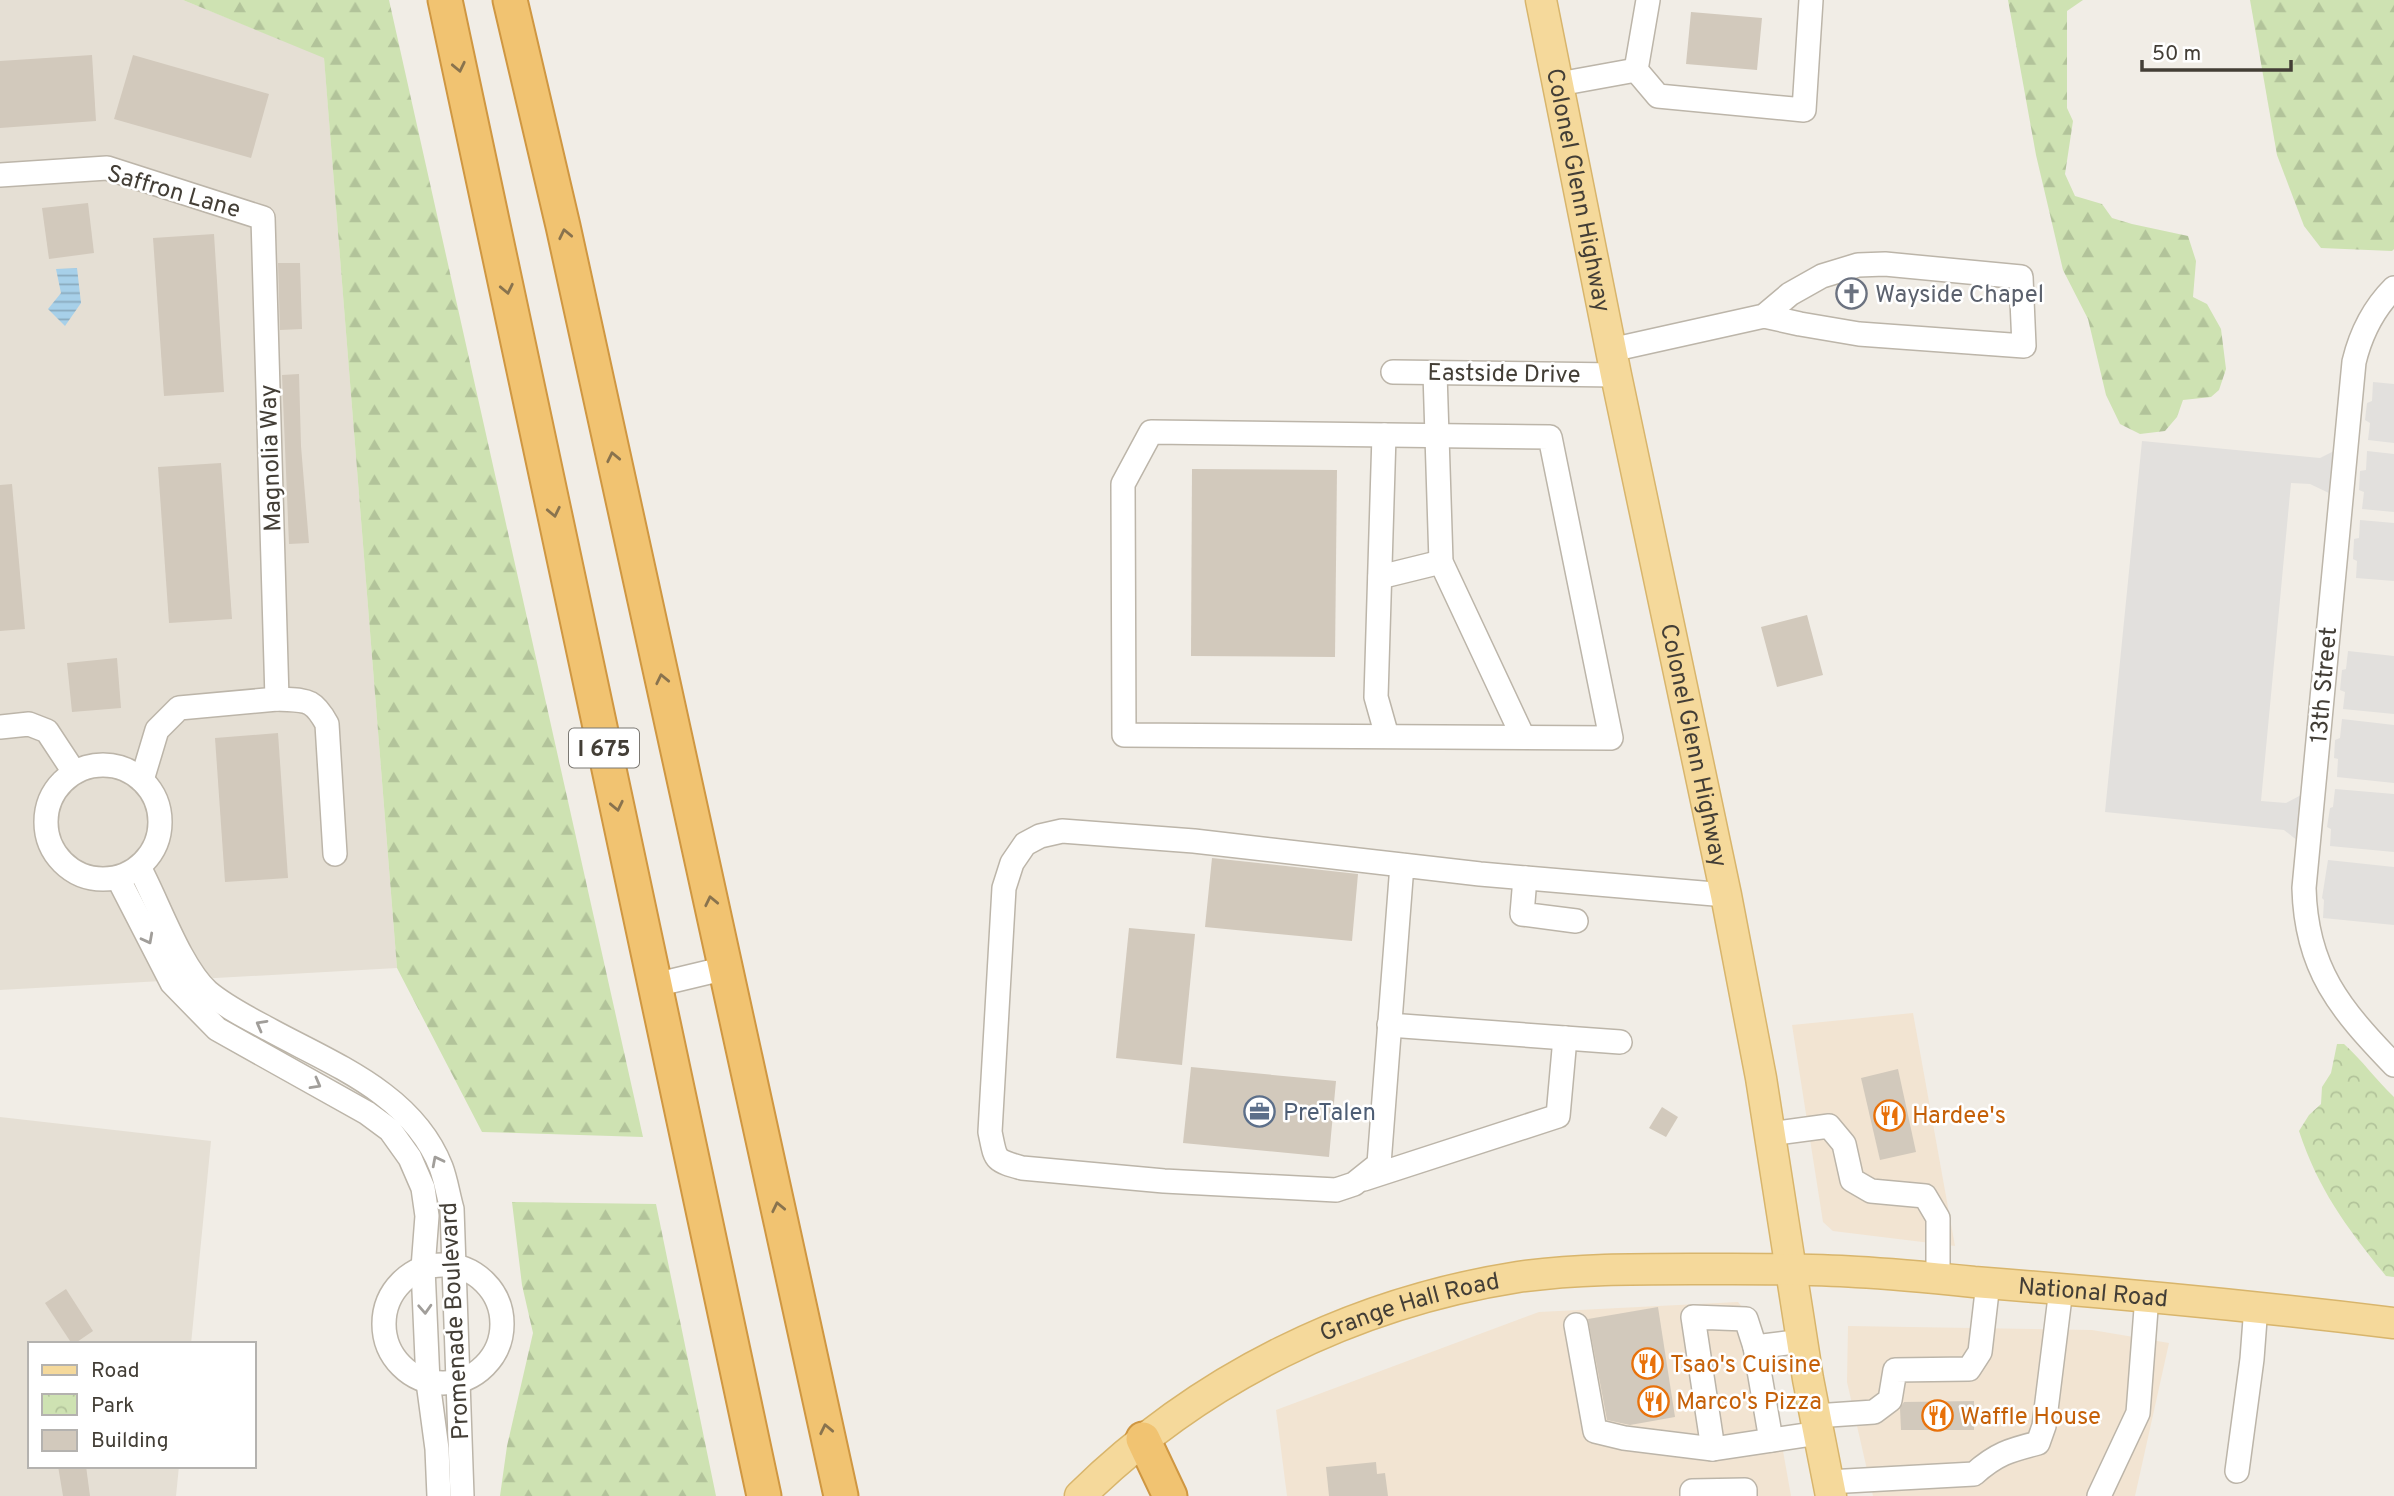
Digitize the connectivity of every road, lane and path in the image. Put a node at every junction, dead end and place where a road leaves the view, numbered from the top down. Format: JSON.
{"nodes":[{"id":1,"x":445,"y":0,"type":"edge"},
{"id":2,"x":510,"y":0,"type":"edge"},
{"id":3,"x":1541,"y":0,"type":"edge"},
{"id":4,"x":1648,"y":0,"type":"edge"},
{"id":5,"x":1811,"y":0,"type":"edge"},
{"id":6,"x":1636,"y":69,"type":"junction"},
{"id":7,"x":1559,"y":84,"type":"junction"},
{"id":8,"x":0,"y":175,"type":"edge"},
{"id":9,"x":263,"y":218,"type":"joint"},
{"id":10,"x":2394,"y":288,"type":"edge"},
{"id":11,"x":1764,"y":316,"type":"junction"},
{"id":12,"x":1613,"y":363,"type":"junction"},
{"id":13,"x":1393,"y":372,"type":"dead end"},
{"id":14,"x":1435,"y":373,"type":"junction"},
{"id":15,"x":1384,"y":435,"type":"junction"},
{"id":16,"x":1436,"y":436,"type":"junction"},
{"id":17,"x":1441,"y":562,"type":"junction"},
{"id":18,"x":1380,"y":577,"type":"junction"},
{"id":19,"x":278,"y":699,"type":"junction"},
{"id":20,"x":0,"y":727,"type":"edge"},
{"id":21,"x":1387,"y":737,"type":"junction"},
{"id":22,"x":1523,"y":737,"type":"junction"},
{"id":23,"x":74,"y":772,"type":"junction"},
{"id":24,"x":142,"y":780,"type":"junction"},
{"id":25,"x":335,"y":854,"type":"dead end"},
{"id":26,"x":1402,"y":865,"type":"junction"},
{"id":27,"x":139,"y":867,"type":"junction"},
{"id":28,"x":118,"y":878,"type":"junction"},
{"id":29,"x":1525,"y":878,"type":"junction"},
{"id":30,"x":1726,"y":895,"type":"junction"},
{"id":31,"x":1576,"y":920,"type":"dead end"},
{"id":32,"x":726,"y":968,"type":"junction"},
{"id":33,"x":655,"y":985,"type":"junction"},
{"id":34,"x":1389,"y":1025,"type":"junction"},
{"id":35,"x":1565,"y":1038,"type":"junction"},
{"id":36,"x":1620,"y":1042,"type":"dead end"},
{"id":37,"x":2394,"y":1065,"type":"edge"},
{"id":38,"x":1770,"y":1134,"type":"junction"},
{"id":39,"x":1358,"y":1181,"type":"junction"},
{"id":40,"x":455,"y":1265,"type":"junction"},
{"id":41,"x":423,"y":1268,"type":"junction"},
{"id":42,"x":1791,"y":1269,"type":"junction"},
{"id":43,"x":1938,"y":1279,"type":"junction"},
{"id":44,"x":1988,"y":1283,"type":"junction"},
{"id":45,"x":2061,"y":1289,"type":"junction"},
{"id":46,"x":2147,"y":1296,"type":"junction"},
{"id":47,"x":2256,"y":1306,"type":"junction"},
{"id":48,"x":2394,"y":1323,"type":"edge"},
{"id":49,"x":1576,"y":1325,"type":"dead end"},
{"id":50,"x":1802,"y":1340,"type":"junction"},
{"id":51,"x":1755,"y":1347,"type":"junction"},
{"id":52,"x":428,"y":1382,"type":"junction"},
{"id":53,"x":458,"y":1383,"type":"junction"},
{"id":54,"x":1817,"y":1424,"type":"junction"},
{"id":55,"x":1143,"y":1439,"type":"junction"},
{"id":56,"x":1771,"y":1440,"type":"junction"},
{"id":57,"x":1713,"y":1449,"type":"junction"},
{"id":58,"x":2236,"y":1471,"type":"dead end"},
{"id":59,"x":1830,"y":1489,"type":"edge"},
{"id":60,"x":439,"y":1496,"type":"edge"},
{"id":61,"x":463,"y":1496,"type":"edge"},
{"id":62,"x":764,"y":1496,"type":"edge"},
{"id":63,"x":841,"y":1496,"type":"edge"},
{"id":64,"x":1080,"y":1496,"type":"edge"},
{"id":65,"x":1170,"y":1496,"type":"edge"},
{"id":66,"x":1692,"y":1496,"type":"edge"},
{"id":67,"x":1745,"y":1496,"type":"edge"},
{"id":68,"x":2099,"y":1496,"type":"edge"}],
"edges":[{"from":1,"to":33,"type":"highway","number":"I 675","one_way":true},
{"from":32,"to":2,"type":"highway","number":"I 675","one_way":true},
{"from":3,"to":7,"type":"main road","name":"Colonel Glenn Highway"},
{"from":4,"to":6,"type":"street"},
{"from":5,"to":6,"type":"street"},
{"from":6,"to":7,"type":"street"},
{"from":7,"to":12,"type":"main road","name":"Colonel Glenn Highway"},
{"from":8,"to":9,"type":"street","name":"Saffron Lane"},
{"from":9,"to":19,"type":"street","name":"Magnolia Way"},
{"from":10,"to":37,"type":"street","name":"13th Street"},
{"from":11,"to":11,"type":"street"},
{"from":11,"to":12,"type":"street","name":"Eastside Drive"},
{"from":12,"to":14,"type":"street","name":"Eastside Drive"},
{"from":12,"to":30,"type":"main road","name":"Colonel Glenn Highway"},
{"from":13,"to":14,"type":"street","name":"Eastside Drive"},
{"from":14,"to":16,"type":"street"},
{"from":15,"to":16,"type":"street"},
{"from":15,"to":18,"type":"street"},
{"from":15,"to":21,"type":"street"},
{"from":16,"to":17,"type":"street"},
{"from":16,"to":22,"type":"street"},
{"from":17,"to":18,"type":"street"},
{"from":17,"to":22,"type":"street"},
{"from":18,"to":21,"type":"street"},
{"from":19,"to":24,"type":"street"},
{"from":19,"to":25,"type":"street"},
{"from":20,"to":23,"type":"street"},
{"from":21,"to":22,"type":"street"},
{"from":23,"to":24,"type":"street"},
{"from":23,"to":28,"type":"street"},
{"from":24,"to":27,"type":"street"},
{"from":26,"to":29,"type":"street"},
{"from":26,"to":34,"type":"street"},
{"from":26,"to":39,"type":"street"},
{"from":27,"to":28,"type":"street"},
{"from":40,"to":27,"type":"street","name":"Promenade Boulevard","one_way":true},
{"from":28,"to":41,"type":"street","name":"Promenade Boulevard","one_way":true},
{"from":29,"to":30,"type":"street"},
{"from":29,"to":31,"type":"street"},
{"from":30,"to":38,"type":"main road","name":"Colonel Glenn Highway"},
{"from":32,"to":33,"type":"street"},
{"from":63,"to":32,"type":"highway","number":"I 675","one_way":true},
{"from":33,"to":62,"type":"highway","number":"I 675"},
{"from":34,"to":35,"type":"street"},
{"from":34,"to":39,"type":"street"},
{"from":35,"to":36,"type":"street"},
{"from":35,"to":39,"type":"street"},
{"from":38,"to":42,"type":"main road","name":"Colonel Glenn Highway"},
{"from":38,"to":43,"type":"street"},
{"from":40,"to":41,"type":"street"},
{"from":40,"to":53,"type":"street","name":"Promenade Boulevard"},
{"from":40,"to":53,"type":"street"},
{"from":41,"to":52,"type":"street","name":"Promenade Boulevard","one_way":true},
{"from":41,"to":52,"type":"street"},
{"from":42,"to":43,"type":"main road","name":"National Road"},
{"from":42,"to":50,"type":"main road","name":"Colonel Glenn Highway"},
{"from":42,"to":55,"type":"main road","name":"Grange Hall Road"},
{"from":43,"to":44,"type":"main road","name":"National Road"},
{"from":44,"to":45,"type":"main road","name":"National Road"},
{"from":44,"to":54,"type":"street"},
{"from":45,"to":46,"type":"main road","name":"National Road"},
{"from":45,"to":59,"type":"street"},
{"from":46,"to":47,"type":"main road","name":"National Road"},
{"from":46,"to":68,"type":"street"},
{"from":47,"to":48,"type":"main road","name":"National Road"},
{"from":47,"to":58,"type":"street"},
{"from":49,"to":57,"type":"street"},
{"from":50,"to":51,"type":"street"},
{"from":50,"to":54,"type":"main road","name":"Colonel Glenn Highway"},
{"from":51,"to":56,"type":"street"},
{"from":51,"to":57,"type":"street"},
{"from":52,"to":53,"type":"street"},
{"from":52,"to":60,"type":"street","name":"Promenade Boulevard"},
{"from":53,"to":61,"type":"street","name":"Promenade Boulevard"},
{"from":54,"to":56,"type":"street"},
{"from":54,"to":59,"type":"main road","name":"Colonel Glenn Highway"},
{"from":55,"to":64,"type":"main road","name":"Grange Hall Road"},
{"from":55,"to":65,"type":"highway"},
{"from":56,"to":57,"type":"street"},
{"from":66,"to":67,"type":"street"}]}
